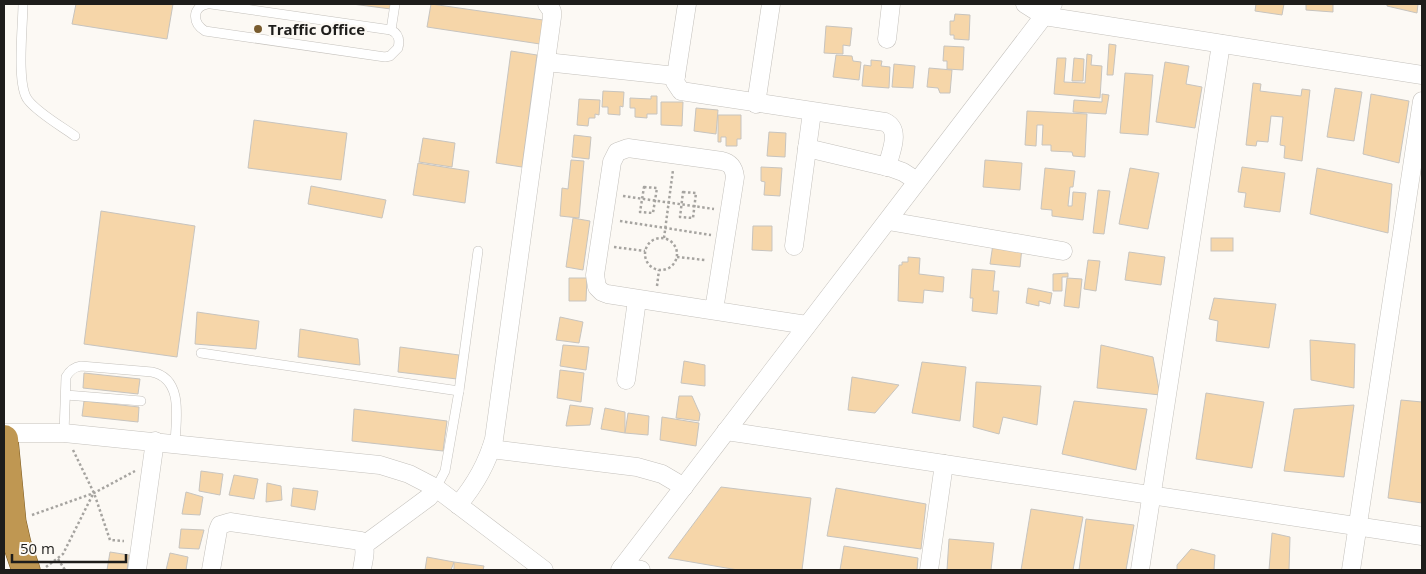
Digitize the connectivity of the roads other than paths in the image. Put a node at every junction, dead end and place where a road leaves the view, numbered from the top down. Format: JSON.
{"nodes":[{"id":1,"x":23,"y":4,"type":"edge"},
{"id":2,"x":209,"y":4,"type":"edge"},
{"id":3,"x":395,"y":4,"type":"edge"},
{"id":4,"x":547,"y":4,"type":"edge"},
{"id":5,"x":687,"y":4,"type":"edge"},
{"id":6,"x":771,"y":4,"type":"edge"},
{"id":7,"x":891,"y":4,"type":"edge"},
{"id":8,"x":1025,"y":4,"type":"edge"},
{"id":9,"x":1049,"y":10,"type":"edge"},
{"id":10,"x":391,"y":30,"type":"junction"},
{"id":11,"x":887,"y":39,"type":"dead end"},
{"id":12,"x":1221,"y":44,"type":"junction"},
{"id":13,"x":546,"y":62,"type":"junction"},
{"id":14,"x":1422,"y":75,"type":"edge"},
{"id":15,"x":676,"y":76,"type":"junction"},
{"id":16,"x":1422,"y":101,"type":"edge"},
{"id":17,"x":756,"y":104,"type":"junction"},
{"id":18,"x":812,"y":112,"type":"junction"},
{"id":19,"x":75,"y":136,"type":"dead end"},
{"id":20,"x":807,"y":148,"type":"junction"},
{"id":21,"x":887,"y":167,"type":"junction"},
{"id":22,"x":1417,"y":171,"type":"edge"},
{"id":23,"x":918,"y":182,"type":"junction"},
{"id":24,"x":888,"y":220,"type":"junction"},
{"id":25,"x":794,"y":246,"type":"dead end"},
{"id":26,"x":478,"y":251,"type":"dead end"},
{"id":27,"x":1063,"y":251,"type":"dead end"},
{"id":28,"x":637,"y":300,"type":"junction"},
{"id":29,"x":714,"y":310,"type":"junction"},
{"id":30,"x":807,"y":325,"type":"junction"},
{"id":31,"x":201,"y":353,"type":"dead end"},
{"id":32,"x":626,"y":380,"type":"dead end"},
{"id":33,"x":459,"y":391,"type":"junction"},
{"id":34,"x":66,"y":395,"type":"junction"},
{"id":35,"x":141,"y":401,"type":"dead end"},
{"id":36,"x":726,"y":431,"type":"junction"},
{"id":37,"x":4,"y":433,"type":"edge"},
{"id":38,"x":64,"y":433,"type":"junction"},
{"id":39,"x":4,"y":439,"type":"edge"},
{"id":40,"x":156,"y":441,"type":"junction"},
{"id":41,"x":174,"y":443,"type":"junction"},
{"id":42,"x":491,"y":449,"type":"junction"},
{"id":43,"x":944,"y":464,"type":"junction"},
{"id":44,"x":684,"y":487,"type":"junction"},
{"id":45,"x":436,"y":488,"type":"junction"},
{"id":46,"x":1152,"y":495,"type":"junction"},
{"id":47,"x":458,"y":505,"type":"junction"},
{"id":48,"x":1358,"y":526,"type":"junction"},
{"id":49,"x":1422,"y":536,"type":"edge"},
{"id":50,"x":364,"y":545,"type":"junction"},
{"id":51,"x":621,"y":569,"type":"edge"},
{"id":52,"x":26,"y":570,"type":"edge"},
{"id":53,"x":137,"y":570,"type":"edge"},
{"id":54,"x":210,"y":570,"type":"edge"},
{"id":55,"x":362,"y":570,"type":"edge"},
{"id":56,"x":544,"y":570,"type":"edge"},
{"id":57,"x":641,"y":570,"type":"edge"},
{"id":58,"x":928,"y":570,"type":"edge"},
{"id":59,"x":1140,"y":570,"type":"edge"},
{"id":60,"x":1351,"y":570,"type":"edge"}],
"edges":[{"from":1,"to":19,"type":"lane"},
{"from":2,"to":10,"type":"lane"},
{"from":2,"to":10,"type":"lane"},
{"from":3,"to":10,"type":"lane"},
{"from":4,"to":13,"type":"street"},
{"from":5,"to":15,"type":"street"},
{"from":6,"to":17,"type":"street"},
{"from":7,"to":11,"type":"street"},
{"from":8,"to":9,"type":"street"},
{"from":9,"to":12,"type":"street"},
{"from":9,"to":23,"type":"street"},
{"from":12,"to":14,"type":"street"},
{"from":12,"to":46,"type":"street"},
{"from":13,"to":15,"type":"street"},
{"from":13,"to":42,"type":"street"},
{"from":15,"to":17,"type":"street"},
{"from":16,"to":22,"type":"street"},
{"from":17,"to":18,"type":"street"},
{"from":18,"to":20,"type":"street"},
{"from":18,"to":21,"type":"street"},
{"from":20,"to":21,"type":"street"},
{"from":20,"to":25,"type":"street"},
{"from":21,"to":23,"type":"street"},
{"from":22,"to":48,"type":"street"},
{"from":23,"to":24,"type":"street"},
{"from":24,"to":27,"type":"street"},
{"from":24,"to":30,"type":"street"},
{"from":26,"to":33,"type":"lane"},
{"from":28,"to":29,"type":"street"},
{"from":28,"to":29,"type":"street"},
{"from":28,"to":32,"type":"street"},
{"from":29,"to":30,"type":"street"},
{"from":30,"to":36,"type":"street"},
{"from":31,"to":33,"type":"lane"},
{"from":33,"to":45,"type":"lane"},
{"from":34,"to":35,"type":"lane"},
{"from":34,"to":38,"type":"lane"},
{"from":34,"to":41,"type":"lane"},
{"from":36,"to":43,"type":"street"},
{"from":36,"to":44,"type":"street"},
{"from":37,"to":38,"type":"street"},
{"from":38,"to":40,"type":"street"},
{"from":39,"to":52,"type":"highway"},
{"from":40,"to":41,"type":"street"},
{"from":40,"to":53,"type":"street"},
{"from":41,"to":45,"type":"street"},
{"from":42,"to":44,"type":"street"},
{"from":42,"to":47,"type":"street"},
{"from":43,"to":46,"type":"street"},
{"from":43,"to":58,"type":"street"},
{"from":44,"to":51,"type":"street"},
{"from":45,"to":47,"type":"street"},
{"from":45,"to":50,"type":"street"},
{"from":46,"to":48,"type":"street"},
{"from":46,"to":59,"type":"street"},
{"from":47,"to":56,"type":"street"},
{"from":48,"to":49,"type":"street"},
{"from":48,"to":60,"type":"street"},
{"from":50,"to":54,"type":"street"},
{"from":50,"to":55,"type":"street"},
{"from":51,"to":57,"type":"street"}]}
